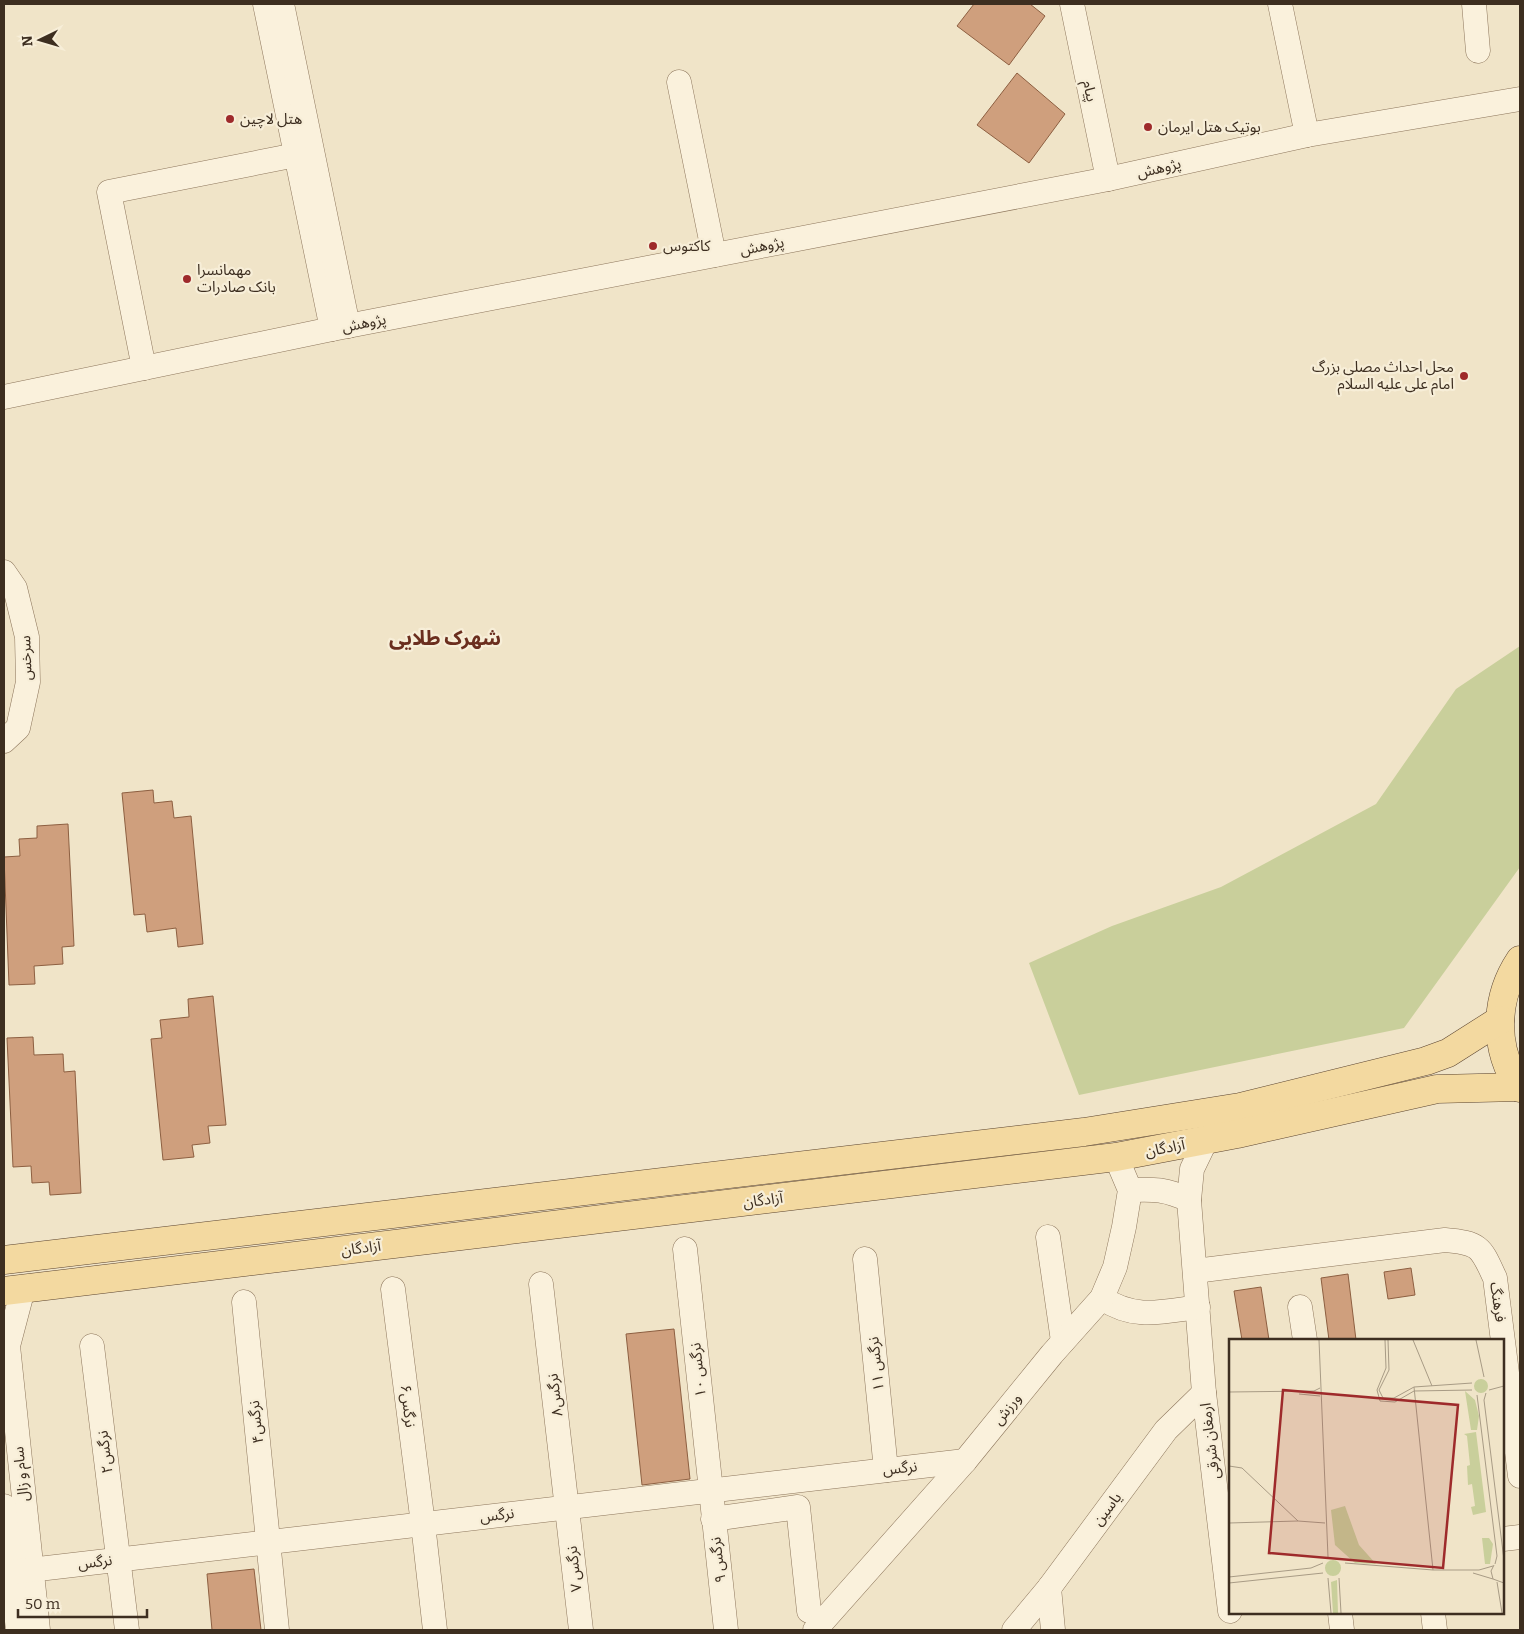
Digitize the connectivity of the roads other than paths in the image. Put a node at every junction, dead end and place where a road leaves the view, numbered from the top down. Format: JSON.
{"nodes":[{"id":1,"x":266,"y":4,"type":"edge"},
{"id":2,"x":282,"y":4,"type":"edge"},
{"id":3,"x":1072,"y":4,"type":"edge"},
{"id":4,"x":1088,"y":4,"type":"edge"},
{"id":5,"x":1280,"y":4,"type":"edge"},
{"id":6,"x":1474,"y":4,"type":"edge"},
{"id":7,"x":1478,"y":52,"type":"dead end"},
{"id":8,"x":679,"y":82,"type":"dead end"},
{"id":9,"x":1520,"y":100,"type":"edge"},
{"id":10,"x":1307,"y":135,"type":"junction"},
{"id":11,"x":296,"y":155,"type":"junction"},
{"id":12,"x":1116,"y":177,"type":"junction"},
{"id":13,"x":714,"y":255,"type":"junction"},
{"id":14,"x":340,"y":328,"type":"junction"},
{"id":15,"x":144,"y":368,"type":"junction"},
{"id":16,"x":4,"y":397,"type":"edge"},
{"id":17,"x":4,"y":572,"type":"edge"},
{"id":18,"x":4,"y":741,"type":"edge"},
{"id":19,"x":1520,"y":960,"type":"edge"},
{"id":20,"x":1500,"y":1020,"type":"junction"},
{"id":21,"x":1520,"y":1088,"type":"edge"},
{"id":22,"x":1206,"y":1140,"type":"junction"},
{"id":23,"x":1116,"y":1157,"type":"junction"},
{"id":24,"x":1130,"y":1190,"type":"junction"},
{"id":25,"x":1189,"y":1200,"type":"junction"},
{"id":26,"x":291,"y":1226,"type":"junction"},
{"id":27,"x":1048,"y":1237,"type":"dead end"},
{"id":28,"x":685,"y":1249,"type":"dead end"},
{"id":29,"x":294,"y":1256,"type":"junction"},
{"id":30,"x":865,"y":1259,"type":"dead end"},
{"id":31,"x":4,"y":1260,"type":"edge"},
{"id":32,"x":1195,"y":1271,"type":"junction"},
{"id":33,"x":542,"y":1284,"type":"dead end"},
{"id":34,"x":393,"y":1289,"type":"dead end"},
{"id":35,"x":13,"y":1290,"type":"edge"},
{"id":36,"x":1102,"y":1298,"type":"junction"},
{"id":37,"x":244,"y":1302,"type":"dead end"},
{"id":38,"x":1198,"y":1307,"type":"junction"},
{"id":39,"x":1300,"y":1307,"type":"dead end"},
{"id":40,"x":1304,"y":1339,"type":"edge"},
{"id":41,"x":1503,"y":1339,"type":"edge"},
{"id":42,"x":1063,"y":1341,"type":"junction"},
{"id":43,"x":92,"y":1346,"type":"dead end"},
{"id":44,"x":1504,"y":1349,"type":"edge"},
{"id":45,"x":1204,"y":1393,"type":"junction"},
{"id":46,"x":964,"y":1461,"type":"junction"},
{"id":47,"x":886,"y":1470,"type":"junction"},
{"id":48,"x":1520,"y":1476,"type":"edge"},
{"id":49,"x":710,"y":1490,"type":"junction"},
{"id":50,"x":4,"y":1506,"type":"edge"},
{"id":51,"x":568,"y":1507,"type":"junction"},
{"id":52,"x":713,"y":1519,"type":"junction"},
{"id":53,"x":424,"y":1524,"type":"junction"},
{"id":54,"x":1520,"y":1538,"type":"edge"},
{"id":55,"x":1504,"y":1539,"type":"edge"},
{"id":56,"x":268,"y":1542,"type":"junction"},
{"id":57,"x":118,"y":1559,"type":"junction"},
{"id":58,"x":15,"y":1571,"type":"edge"},
{"id":59,"x":1049,"y":1588,"type":"junction"},
{"id":60,"x":1229,"y":1604,"type":"edge"},
{"id":61,"x":1230,"y":1614,"type":"edge"},
{"id":62,"x":1340,"y":1614,"type":"edge"},
{"id":63,"x":1433,"y":1614,"type":"edge"},
{"id":64,"x":812,"y":1621,"type":"edge"},
{"id":65,"x":18,"y":1630,"type":"edge"},
{"id":66,"x":38,"y":1630,"type":"edge"},
{"id":67,"x":127,"y":1630,"type":"edge"},
{"id":68,"x":277,"y":1630,"type":"edge"},
{"id":69,"x":435,"y":1630,"type":"edge"},
{"id":70,"x":581,"y":1630,"type":"edge"},
{"id":71,"x":726,"y":1630,"type":"edge"},
{"id":72,"x":1014,"y":1630,"type":"edge"},
{"id":73,"x":1053,"y":1630,"type":"edge"},
{"id":74,"x":1232,"y":1630,"type":"edge"},
{"id":75,"x":1342,"y":1630,"type":"edge"},
{"id":76,"x":1436,"y":1630,"type":"edge"}],
"edges":[{"from":1,"to":11,"type":"street"},
{"from":2,"to":14,"type":"street"},
{"from":3,"to":12,"type":"street","name":"پیام"},
{"from":4,"to":12,"type":"street","name":"پیام"},
{"from":5,"to":10,"type":"street"},
{"from":6,"to":7,"type":"street"},
{"from":8,"to":13,"type":"street"},
{"from":9,"to":10,"type":"street","name":"پژوهش"},
{"from":10,"to":12,"type":"street","name":"پژوهش"},
{"from":11,"to":14,"type":"street"},
{"from":11,"to":15,"type":"street"},
{"from":12,"to":13,"type":"street","name":"پژوهش"},
{"from":13,"to":14,"type":"street","name":"پژوهش"},
{"from":14,"to":15,"type":"street","name":"پژوهش"},
{"from":15,"to":16,"type":"street","name":"پژوهش"},
{"from":17,"to":18,"type":"street","name":"سرخس"},
{"from":19,"to":20,"type":"main road"},
{"from":20,"to":21,"type":"main road"},
{"from":20,"to":26,"type":"main road","name":"آزادگان"},
{"from":21,"to":22,"type":"main road","name":"آزادگان"},
{"from":22,"to":23,"type":"main road","name":"آزادگان"},
{"from":22,"to":25,"type":"street","name":"ارمغان شرقی"},
{"from":23,"to":24,"type":"street"},
{"from":23,"to":29,"type":"main road","name":"آزادگان"},
{"from":24,"to":25,"type":"street"},
{"from":24,"to":36,"type":"street","name":"ورزش"},
{"from":25,"to":32,"type":"street","name":"ارمغان شرقی"},
{"from":26,"to":29,"type":"main road"},
{"from":26,"to":31,"type":"main road","name":"آزادگان"},
{"from":27,"to":42,"type":"street"},
{"from":28,"to":49,"type":"street","name":"نرگس ۱۰"},
{"from":29,"to":35,"type":"main road","name":"آزادگان"},
{"from":30,"to":47,"type":"street","name":"نرگس ۱۱"},
{"from":32,"to":38,"type":"street","name":"ارمغان شرقی"},
{"from":32,"to":41,"type":"street","name":"فرهنگ"},
{"from":33,"to":51,"type":"street","name":"نرگس۸"},
{"from":34,"to":53,"type":"street","name":"نرگس۶"},
{"from":35,"to":58,"type":"street","name":"سام و زال"},
{"from":36,"to":38,"type":"street"},
{"from":36,"to":42,"type":"street","name":"ورزش"},
{"from":37,"to":56,"type":"street","name":"نرگس۴"},
{"from":38,"to":45,"type":"street","name":"ارمغان شرقی"},
{"from":39,"to":40,"type":"street"},
{"from":42,"to":46,"type":"street","name":"ورزش"},
{"from":43,"to":57,"type":"street","name":"نرگس۲"},
{"from":44,"to":48,"type":"street","name":"فرهنگ"},
{"from":45,"to":59,"type":"street","name":"یاسین"},
{"from":45,"to":60,"type":"street","name":"ارمغان شرقی"},
{"from":46,"to":47,"type":"street","name":"نرگس"},
{"from":46,"to":64,"type":"street","name":"ورزش"},
{"from":47,"to":49,"type":"street","name":"نرگس"},
{"from":49,"to":51,"type":"street","name":"نرگس"},
{"from":49,"to":52,"type":"street","name":"نرگس ۹"},
{"from":50,"to":58,"type":"street","name":"سام و زال"},
{"from":51,"to":53,"type":"street","name":"نرگس"},
{"from":51,"to":70,"type":"street","name":"نرگس ۷"},
{"from":52,"to":64,"type":"street"},
{"from":52,"to":71,"type":"street","name":"نرگس ۹"},
{"from":53,"to":56,"type":"street","name":"نرگس"},
{"from":53,"to":69,"type":"street","name":"نرگس۶"},
{"from":54,"to":55,"type":"street"},
{"from":56,"to":57,"type":"street","name":"نرگس"},
{"from":56,"to":68,"type":"street","name":"نرگس۴"},
{"from":57,"to":58,"type":"street","name":"نرگس"},
{"from":57,"to":67,"type":"street","name":"نرگس۲"},
{"from":58,"to":65,"type":"street","name":"سام و زال"},
{"from":58,"to":66,"type":"street","name":"سام و زال"},
{"from":59,"to":72,"type":"street","name":"یاسین"},
{"from":59,"to":73,"type":"street"},
{"from":61,"to":74,"type":"street","name":"ارمغان شرقی"},
{"from":62,"to":75,"type":"street"},
{"from":63,"to":76,"type":"street"}]}
